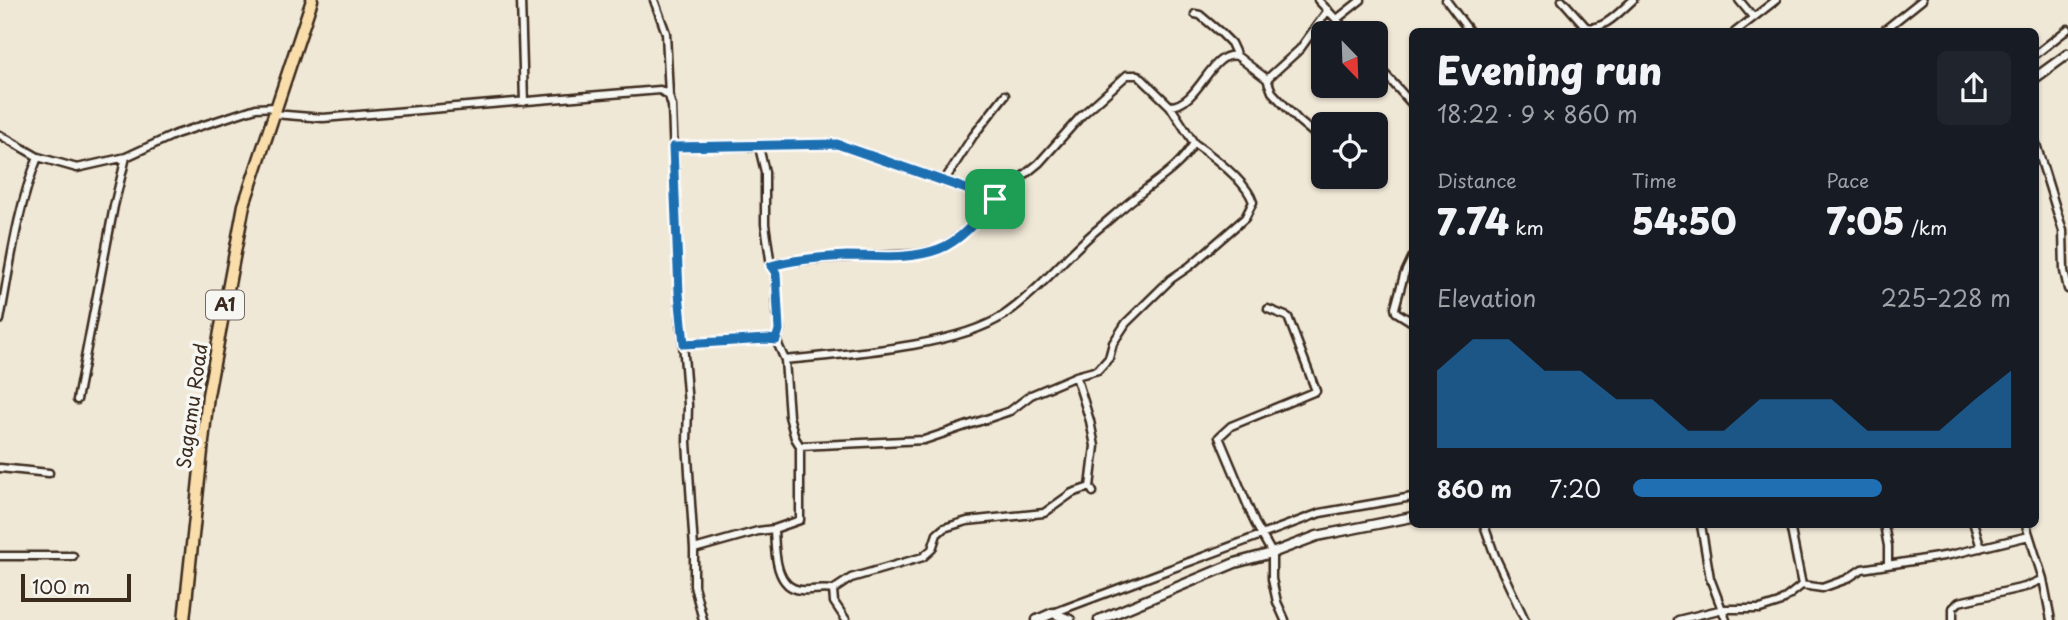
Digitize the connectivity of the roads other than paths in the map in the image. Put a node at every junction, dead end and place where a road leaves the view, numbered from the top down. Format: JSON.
{"nodes":[{"id":1,"x":312,"y":0,"type":"edge"},
{"id":2,"x":521,"y":0,"type":"edge"},
{"id":3,"x":654,"y":0,"type":"edge"},
{"id":4,"x":1318,"y":0,"type":"edge"},
{"id":5,"x":1361,"y":0,"type":"edge"},
{"id":6,"x":1446,"y":0,"type":"edge"},
{"id":7,"x":1562,"y":0,"type":"edge"},
{"id":8,"x":1633,"y":0,"type":"edge"},
{"id":9,"x":1739,"y":0,"type":"edge"},
{"id":10,"x":1776,"y":0,"type":"edge"},
{"id":11,"x":1922,"y":0,"type":"edge"},
{"id":12,"x":1328,"y":10,"type":"junction"},
{"id":13,"x":1195,"y":14,"type":"dead end"},
{"id":14,"x":1753,"y":17,"type":"junction"},
{"id":15,"x":1337,"y":19,"type":"joint"},
{"id":16,"x":1467,"y":28,"type":"edge"},
{"id":17,"x":1740,"y":28,"type":"edge"},
{"id":18,"x":1887,"y":28,"type":"edge"},
{"id":19,"x":2068,"y":29,"type":"edge"},
{"id":20,"x":2039,"y":52,"type":"edge"},
{"id":21,"x":2068,"y":54,"type":"edge"},
{"id":22,"x":1237,"y":56,"type":"junction"},
{"id":23,"x":2039,"y":75,"type":"edge"},
{"id":24,"x":1388,"y":77,"type":"edge"},
{"id":25,"x":1267,"y":79,"type":"junction"},
{"id":26,"x":1004,"y":95,"type":"dead end"},
{"id":27,"x":669,"y":96,"type":"junction"},
{"id":28,"x":1409,"y":101,"type":"edge"},
{"id":29,"x":524,"y":102,"type":"junction"},
{"id":30,"x":1170,"y":106,"type":"junction"},
{"id":31,"x":275,"y":111,"type":"junction"},
{"id":32,"x":1311,"y":131,"type":"edge"},
{"id":33,"x":0,"y":135,"type":"edge"},
{"id":34,"x":1194,"y":143,"type":"junction"},
{"id":35,"x":759,"y":146,"type":"junction"},
{"id":36,"x":673,"y":147,"type":"junction"},
{"id":37,"x":2039,"y":154,"type":"edge"},
{"id":38,"x":38,"y":157,"type":"junction"},
{"id":39,"x":126,"y":157,"type":"junction"},
{"id":40,"x":944,"y":181,"type":"junction"},
{"id":41,"x":995,"y":199,"type":"junction"},
{"id":42,"x":1409,"y":264,"type":"edge"},
{"id":43,"x":771,"y":266,"type":"junction"},
{"id":44,"x":2068,"y":289,"type":"edge"},
{"id":45,"x":1268,"y":310,"type":"dead end"},
{"id":46,"x":0,"y":320,"type":"edge"},
{"id":47,"x":1409,"y":320,"type":"edge"},
{"id":48,"x":776,"y":340,"type":"junction"},
{"id":49,"x":684,"y":344,"type":"junction"},
{"id":50,"x":785,"y":360,"type":"junction"},
{"id":51,"x":1076,"y":376,"type":"junction"},
{"id":52,"x":77,"y":400,"type":"dead end"},
{"id":53,"x":800,"y":446,"type":"junction"},
{"id":54,"x":0,"y":468,"type":"edge"},
{"id":55,"x":49,"y":473,"type":"dead end"},
{"id":56,"x":1409,"y":498,"type":"edge"},
{"id":57,"x":1409,"y":518,"type":"edge"},
{"id":58,"x":1485,"y":528,"type":"edge"},
{"id":59,"x":1702,"y":528,"type":"edge"},
{"id":60,"x":1791,"y":528,"type":"edge"},
{"id":61,"x":1885,"y":528,"type":"edge"},
{"id":62,"x":1975,"y":528,"type":"edge"},
{"id":63,"x":2027,"y":528,"type":"edge"},
{"id":64,"x":774,"y":529,"type":"junction"},
{"id":65,"x":1262,"y":535,"type":"junction"},
{"id":66,"x":2029,"y":536,"type":"junction"},
{"id":67,"x":1981,"y":548,"type":"junction"},
{"id":68,"x":694,"y":549,"type":"junction"},
{"id":69,"x":1272,"y":553,"type":"junction"},
{"id":70,"x":0,"y":556,"type":"edge"},
{"id":71,"x":73,"y":556,"type":"dead end"},
{"id":72,"x":1888,"y":563,"type":"junction"},
{"id":73,"x":2043,"y":579,"type":"junction"},
{"id":74,"x":1802,"y":585,"type":"junction"},
{"id":75,"x":834,"y":590,"type":"junction"},
{"id":76,"x":1723,"y":609,"type":"junction"},
{"id":77,"x":1054,"y":614,"type":"junction"},
{"id":78,"x":1118,"y":615,"type":"edge"},
{"id":79,"x":184,"y":620,"type":"edge"},
{"id":80,"x":703,"y":620,"type":"edge"},
{"id":81,"x":846,"y":620,"type":"edge"},
{"id":82,"x":1037,"y":620,"type":"edge"},
{"id":83,"x":1070,"y":620,"type":"edge"},
{"id":84,"x":1099,"y":620,"type":"edge"},
{"id":85,"x":1285,"y":620,"type":"edge"},
{"id":86,"x":1525,"y":620,"type":"edge"},
{"id":87,"x":1678,"y":620,"type":"edge"},
{"id":88,"x":1726,"y":620,"type":"edge"},
{"id":89,"x":1953,"y":620,"type":"edge"},
{"id":90,"x":2051,"y":620,"type":"edge"}],
"edges":[{"from":1,"to":31,"type":"highway","name":"Sagamu Road","number":"A1"},
{"from":2,"to":29,"type":"street"},
{"from":3,"to":27,"type":"street"},
{"from":4,"to":12,"type":"street"},
{"from":5,"to":15,"type":"street"},
{"from":6,"to":16,"type":"street"},
{"from":7,"to":8,"type":"street"},
{"from":9,"to":14,"type":"street"},
{"from":10,"to":14,"type":"street"},
{"from":11,"to":18,"type":"street"},
{"from":12,"to":15,"type":"street"},
{"from":12,"to":25,"type":"street"},
{"from":13,"to":22,"type":"street"},
{"from":14,"to":17,"type":"street"},
{"from":19,"to":20,"type":"street"},
{"from":21,"to":23,"type":"street"},
{"from":22,"to":25,"type":"street"},
{"from":22,"to":30,"type":"street"},
{"from":24,"to":28,"type":"street"},
{"from":25,"to":32,"type":"street"},
{"from":26,"to":40,"type":"street"},
{"from":27,"to":29,"type":"street"},
{"from":27,"to":36,"type":"street"},
{"from":29,"to":31,"type":"street"},
{"from":30,"to":34,"type":"street"},
{"from":30,"to":41,"type":"street"},
{"from":31,"to":39,"type":"street"},
{"from":31,"to":79,"type":"highway","name":"Sagamu Road","number":"A1"},
{"from":33,"to":38,"type":"street"},
{"from":34,"to":50,"type":"street"},
{"from":34,"to":51,"type":"street"},
{"from":35,"to":36,"type":"street"},
{"from":35,"to":40,"type":"street"},
{"from":35,"to":43,"type":"street"},
{"from":36,"to":49,"type":"street"},
{"from":37,"to":44,"type":"street"},
{"from":38,"to":39,"type":"street"},
{"from":38,"to":46,"type":"street"},
{"from":39,"to":52,"type":"street"},
{"from":40,"to":41,"type":"street"},
{"from":41,"to":43,"type":"street"},
{"from":42,"to":47,"type":"street"},
{"from":43,"to":48,"type":"street"},
{"from":45,"to":65,"type":"street"},
{"from":48,"to":49,"type":"street"},
{"from":48,"to":50,"type":"street"},
{"from":49,"to":68,"type":"street"},
{"from":50,"to":53,"type":"street"},
{"from":51,"to":53,"type":"street"},
{"from":51,"to":75,"type":"street"},
{"from":53,"to":64,"type":"street"},
{"from":54,"to":55,"type":"street"},
{"from":56,"to":65,"type":"street"},
{"from":57,"to":69,"type":"street"},
{"from":58,"to":86,"type":"street"},
{"from":59,"to":76,"type":"street"},
{"from":60,"to":74,"type":"street"},
{"from":61,"to":72,"type":"street"},
{"from":62,"to":67,"type":"street"},
{"from":63,"to":66,"type":"street"},
{"from":64,"to":68,"type":"street"},
{"from":64,"to":75,"type":"street"},
{"from":65,"to":69,"type":"street"},
{"from":65,"to":77,"type":"street"},
{"from":66,"to":67,"type":"street"},
{"from":66,"to":73,"type":"street"},
{"from":67,"to":72,"type":"street"},
{"from":68,"to":80,"type":"street"},
{"from":69,"to":78,"type":"street"},
{"from":69,"to":85,"type":"street"},
{"from":70,"to":71,"type":"street"},
{"from":72,"to":74,"type":"street"},
{"from":73,"to":89,"type":"street"},
{"from":73,"to":90,"type":"street"},
{"from":74,"to":76,"type":"street"},
{"from":75,"to":81,"type":"street"},
{"from":76,"to":87,"type":"street"},
{"from":76,"to":88,"type":"street"},
{"from":77,"to":82,"type":"street"},
{"from":77,"to":83,"type":"street"},
{"from":78,"to":84,"type":"street"}]}
